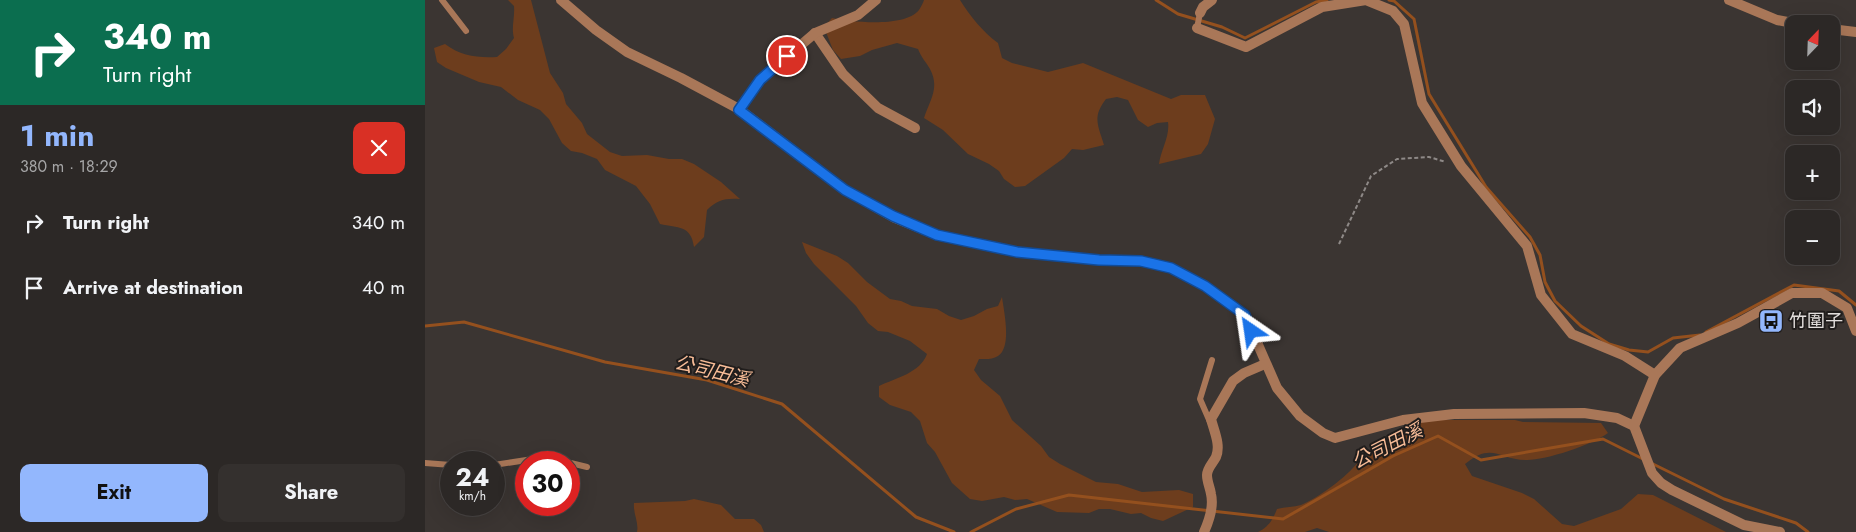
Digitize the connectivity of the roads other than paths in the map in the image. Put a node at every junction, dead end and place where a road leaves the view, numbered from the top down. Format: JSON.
{"nodes":[{"id":1,"x":442,"y":0,"type":"edge"},
{"id":2,"x":561,"y":0,"type":"edge"},
{"id":3,"x":876,"y":0,"type":"edge"},
{"id":4,"x":1212,"y":0,"type":"edge"},
{"id":5,"x":1729,"y":0,"type":"edge"},
{"id":6,"x":1200,"y":13,"type":"joint"},
{"id":7,"x":1785,"y":22,"type":"edge"},
{"id":8,"x":1197,"y":28,"type":"joint"},
{"id":9,"x":466,"y":30,"type":"dead end"},
{"id":10,"x":1840,"y":30,"type":"edge"},
{"id":11,"x":1856,"y":32,"type":"edge"},
{"id":12,"x":815,"y":33,"type":"junction"},
{"id":13,"x":739,"y":110,"type":"junction"},
{"id":14,"x":915,"y":128,"type":"dead end"},
{"id":15,"x":1856,"y":331,"type":"edge"},
{"id":16,"x":1213,"y":360,"type":"dead end"},
{"id":17,"x":1265,"y":364,"type":"junction"},
{"id":18,"x":1655,"y":375,"type":"junction"},
{"id":19,"x":1213,"y":427,"type":"junction"},
{"id":20,"x":1635,"y":429,"type":"junction"},
{"id":21,"x":425,"y":463,"type":"edge"},
{"id":22,"x":505,"y":463,"type":"edge"},
{"id":23,"x":440,"y":464,"type":"edge"},
{"id":24,"x":587,"y":467,"type":"dead end"},
{"id":25,"x":1204,"y":532,"type":"edge"},
{"id":26,"x":1780,"y":532,"type":"edge"}],
"edges":[{"from":1,"to":9,"type":"lane"},
{"from":2,"to":13,"type":"street"},
{"from":3,"to":12,"type":"street"},
{"from":4,"to":6,"type":"street"},
{"from":5,"to":7,"type":"street"},
{"from":6,"to":8,"type":"lane"},
{"from":8,"to":18,"type":"street"},
{"from":10,"to":11,"type":"street"},
{"from":12,"to":13,"type":"street"},
{"from":12,"to":14,"type":"street"},
{"from":13,"to":17,"type":"street"},
{"from":15,"to":18,"type":"street"},
{"from":16,"to":19,"type":"lane"},
{"from":17,"to":19,"type":"street"},
{"from":17,"to":20,"type":"street"},
{"from":18,"to":20,"type":"street"},
{"from":19,"to":25,"type":"street"},
{"from":20,"to":26,"type":"street"},
{"from":21,"to":23,"type":"lane"},
{"from":22,"to":24,"type":"lane"}]}
